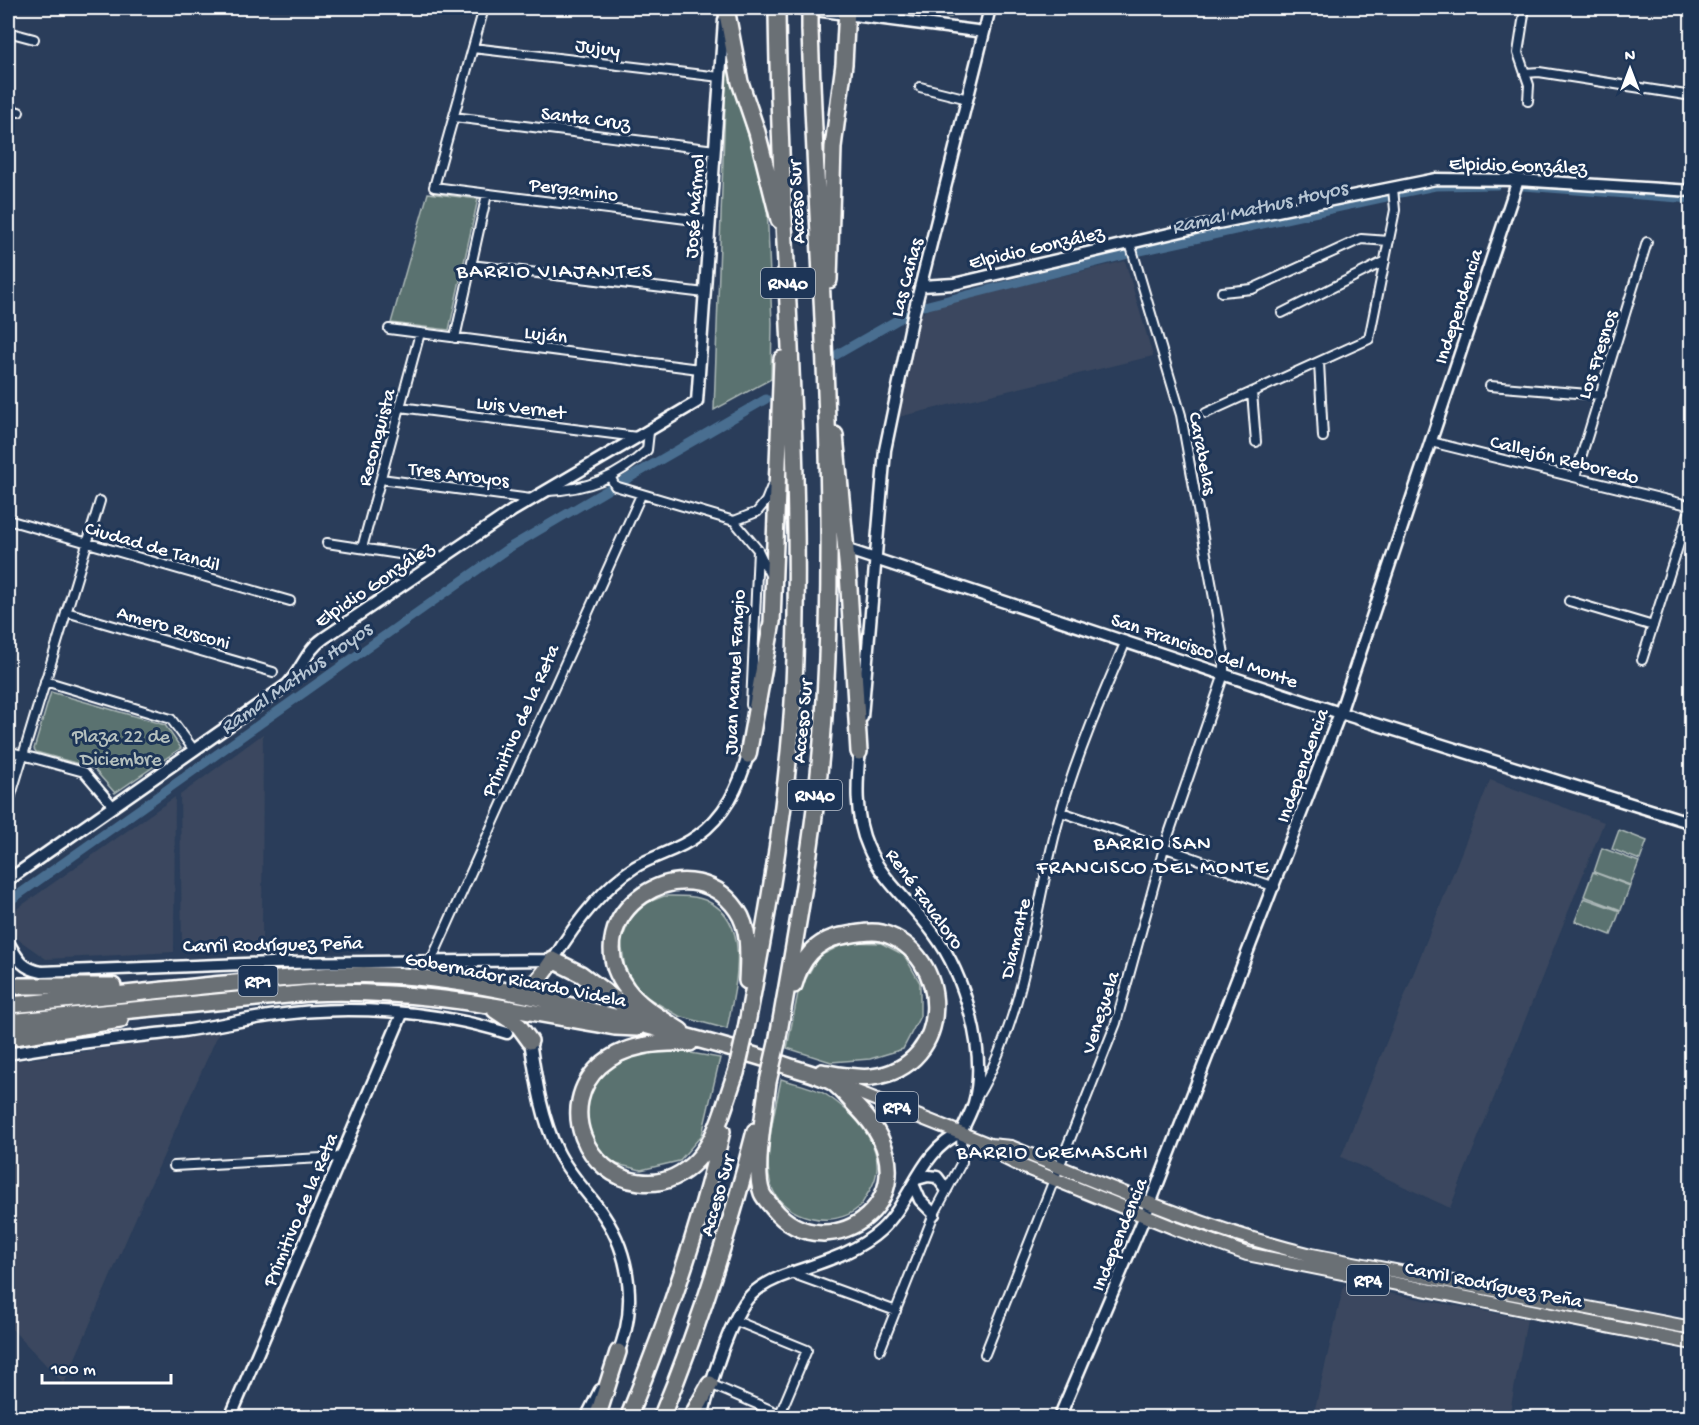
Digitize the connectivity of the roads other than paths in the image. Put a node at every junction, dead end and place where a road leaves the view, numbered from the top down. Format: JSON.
{"nodes":[{"id":1,"x":484,"y":8,"type":"edge"},
{"id":2,"x":725,"y":8,"type":"edge"},
{"id":3,"x":777,"y":8,"type":"edge"},
{"id":4,"x":800,"y":8,"type":"edge"},
{"id":5,"x":810,"y":8,"type":"edge"},
{"id":6,"x":990,"y":8,"type":"edge"},
{"id":7,"x":1525,"y":8,"type":"edge"},
{"id":8,"x":847,"y":10,"type":"edge"},
{"id":9,"x":8,"y":32,"type":"edge"},
{"id":10,"x":984,"y":32,"type":"junction"},
{"id":11,"x":34,"y":39,"type":"dead end"},
{"id":12,"x":473,"y":48,"type":"junction"},
{"id":13,"x":1526,"y":73,"type":"junction"},
{"id":14,"x":720,"y":77,"type":"junction"},
{"id":15,"x":920,"y":87,"type":"dead end"},
{"id":16,"x":1692,"y":96,"type":"edge"},
{"id":17,"x":968,"y":99,"type":"junction"},
{"id":18,"x":1528,"y":101,"type":"dead end"},
{"id":19,"x":8,"y":109,"type":"edge"},
{"id":20,"x":19,"y":112,"type":"dead end"},
{"id":21,"x":454,"y":117,"type":"junction"},
{"id":22,"x":715,"y":150,"type":"junction"},
{"id":23,"x":1518,"y":180,"type":"junction"},
{"id":24,"x":1393,"y":188,"type":"junction"},
{"id":25,"x":1692,"y":191,"type":"edge"},
{"id":26,"x":487,"y":194,"type":"junction"},
{"id":27,"x":710,"y":222,"type":"junction"},
{"id":28,"x":1389,"y":240,"type":"junction"},
{"id":29,"x":1647,"y":242,"type":"dead end"},
{"id":30,"x":1130,"y":243,"type":"junction"},
{"id":31,"x":1384,"y":261,"type":"junction"},
{"id":32,"x":471,"y":265,"type":"junction"},
{"id":33,"x":788,"y":268,"type":"junction"},
{"id":34,"x":922,"y":286,"type":"junction"},
{"id":35,"x":1222,"y":292,"type":"dead end"},
{"id":36,"x":705,"y":293,"type":"junction"},
{"id":37,"x":788,"y":293,"type":"junction"},
{"id":38,"x":1282,"y":312,"type":"dead end"},
{"id":39,"x":389,"y":329,"type":"dead end"},
{"id":40,"x":420,"y":333,"type":"junction"},
{"id":41,"x":455,"y":338,"type":"junction"},
{"id":42,"x":824,"y":358,"type":"junction"},
{"id":43,"x":1319,"y":362,"type":"junction"},
{"id":44,"x":699,"y":369,"type":"junction"},
{"id":45,"x":1490,"y":386,"type":"dead end"},
{"id":46,"x":1252,"y":392,"type":"junction"},
{"id":47,"x":1600,"y":395,"type":"junction"},
{"id":48,"x":693,"y":406,"type":"joint"},
{"id":49,"x":400,"y":407,"type":"junction"},
{"id":50,"x":1206,"y":413,"type":"dead end"},
{"id":51,"x":649,"y":432,"type":"junction"},
{"id":52,"x":638,"y":437,"type":"junction"},
{"id":53,"x":1323,"y":437,"type":"dead end"},
{"id":54,"x":1256,"y":442,"type":"dead end"},
{"id":55,"x":1431,"y":442,"type":"junction"},
{"id":56,"x":778,"y":467,"type":"junction"},
{"id":57,"x":1575,"y":477,"type":"junction"},
{"id":58,"x":611,"y":478,"type":"junction"},
{"id":59,"x":381,"y":479,"type":"junction"},
{"id":60,"x":544,"y":491,"type":"junction"},
{"id":61,"x":641,"y":495,"type":"junction"},
{"id":62,"x":531,"y":499,"type":"junction"},
{"id":63,"x":100,"y":501,"type":"dead end"},
{"id":64,"x":1691,"y":506,"type":"edge"},
{"id":65,"x":8,"y":520,"type":"edge"},
{"id":66,"x":734,"y":521,"type":"junction"},
{"id":67,"x":327,"y":543,"type":"dead end"},
{"id":68,"x":87,"y":544,"type":"junction"},
{"id":69,"x":362,"y":548,"type":"junction"},
{"id":70,"x":845,"y":549,"type":"junction"},
{"id":71,"x":758,"y":550,"type":"junction"},
{"id":72,"x":439,"y":560,"type":"junction"},
{"id":73,"x":877,"y":560,"type":"junction"},
{"id":74,"x":774,"y":584,"type":"junction"},
{"id":75,"x":290,"y":601,"type":"dead end"},
{"id":76,"x":1569,"y":601,"type":"dead end"},
{"id":77,"x":66,"y":612,"type":"junction"},
{"id":78,"x":1653,"y":626,"type":"junction"},
{"id":79,"x":1126,"y":641,"type":"junction"},
{"id":80,"x":1642,"y":660,"type":"dead end"},
{"id":81,"x":273,"y":672,"type":"dead end"},
{"id":82,"x":1224,"y":674,"type":"junction"},
{"id":83,"x":45,"y":681,"type":"junction"},
{"id":84,"x":1340,"y":713,"type":"junction"},
{"id":85,"x":194,"y":750,"type":"junction"},
{"id":86,"x":8,"y":751,"type":"edge"},
{"id":87,"x":859,"y":752,"type":"junction"},
{"id":88,"x":22,"y":755,"type":"junction"},
{"id":89,"x":748,"y":755,"type":"junction"},
{"id":90,"x":8,"y":804,"type":"edge"},
{"id":91,"x":113,"y":806,"type":"junction"},
{"id":92,"x":1061,"y":812,"type":"junction"},
{"id":93,"x":1691,"y":820,"type":"edge"},
{"id":94,"x":1164,"y":848,"type":"junction"},
{"id":95,"x":8,"y":880,"type":"edge"},
{"id":96,"x":1275,"y":886,"type":"junction"},
{"id":97,"x":8,"y":942,"type":"edge"},
{"id":98,"x":553,"y":960,"type":"junction"},
{"id":99,"x":431,"y":961,"type":"junction"},
{"id":100,"x":8,"y":986,"type":"edge"},
{"id":101,"x":188,"y":987,"type":"junction"},
{"id":102,"x":481,"y":996,"type":"junction"},
{"id":103,"x":8,"y":1005,"type":"edge"},
{"id":104,"x":190,"y":1005,"type":"junction"},
{"id":105,"x":402,"y":1014,"type":"junction"},
{"id":106,"x":8,"y":1022,"type":"edge"},
{"id":107,"x":658,"y":1029,"type":"junction"},
{"id":108,"x":507,"y":1033,"type":"dead end"},
{"id":109,"x":745,"y":1034,"type":"junction"},
{"id":110,"x":688,"y":1036,"type":"junction"},
{"id":111,"x":8,"y":1038,"type":"edge"},
{"id":112,"x":530,"y":1041,"type":"joint"},
{"id":113,"x":716,"y":1043,"type":"junction"},
{"id":114,"x":777,"y":1043,"type":"junction"},
{"id":115,"x":8,"y":1054,"type":"edge"},
{"id":116,"x":756,"y":1055,"type":"joint"},
{"id":117,"x":798,"y":1069,"type":"junction"},
{"id":118,"x":736,"y":1073,"type":"junction"},
{"id":119,"x":768,"y":1082,"type":"junction"},
{"id":120,"x":832,"y":1082,"type":"junction"},
{"id":121,"x":974,"y":1103,"type":"junction"},
{"id":122,"x":961,"y":1133,"type":"junction"},
{"id":123,"x":990,"y":1145,"type":"junction"},
{"id":124,"x":341,"y":1157,"type":"junction"},
{"id":125,"x":174,"y":1166,"type":"dead end"},
{"id":126,"x":1059,"y":1167,"type":"junction"},
{"id":127,"x":1054,"y":1179,"type":"junction"},
{"id":128,"x":915,"y":1182,"type":"junction"},
{"id":129,"x":946,"y":1189,"type":"junction"},
{"id":130,"x":1150,"y":1204,"type":"junction"},
{"id":131,"x":934,"y":1214,"type":"junction"},
{"id":132,"x":1145,"y":1216,"type":"junction"},
{"id":133,"x":791,"y":1273,"type":"junction"},
{"id":134,"x":896,"y":1311,"type":"junction"},
{"id":135,"x":736,"y":1322,"type":"junction"},
{"id":136,"x":1692,"y":1328,"type":"edge"},
{"id":137,"x":1692,"y":1343,"type":"edge"},
{"id":138,"x":880,"y":1350,"type":"dead end"},
{"id":139,"x":618,"y":1352,"type":"junction"},
{"id":140,"x":985,"y":1354,"type":"dead end"},
{"id":141,"x":710,"y":1384,"type":"junction"},
{"id":142,"x":230,"y":1418,"type":"edge"},
{"id":143,"x":586,"y":1418,"type":"edge"},
{"id":144,"x":597,"y":1418,"type":"edge"},
{"id":145,"x":628,"y":1418,"type":"edge"},
{"id":146,"x":661,"y":1418,"type":"edge"},
{"id":147,"x":691,"y":1418,"type":"edge"},
{"id":148,"x":702,"y":1418,"type":"edge"},
{"id":149,"x":1059,"y":1418,"type":"edge"}],
"edges":[{"from":1,"to":12,"type":"street"},
{"from":2,"to":14,"type":"street","name":"José Mármol"},
{"from":2,"to":33,"type":"highway"},
{"from":3,"to":33,"type":"highway","name":"Acceso Sur","number":"RN40"},
{"from":4,"to":8,"type":"street"},
{"from":5,"to":42,"type":"highway","name":"Acceso Sur","number":"RN40","bridge":true},
{"from":6,"to":10,"type":"street","name":"Las Cañas"},
{"from":7,"to":13,"type":"street"},
{"from":8,"to":10,"type":"street"},
{"from":8,"to":42,"type":"highway"},
{"from":9,"to":11,"type":"street"},
{"from":10,"to":17,"type":"street","name":"Las Cañas"},
{"from":12,"to":14,"type":"street","name":"Jujuy"},
{"from":12,"to":21,"type":"street"},
{"from":13,"to":16,"type":"street"},
{"from":13,"to":18,"type":"street"},
{"from":14,"to":22,"type":"street","name":"José Mármol"},
{"from":15,"to":17,"type":"street"},
{"from":17,"to":34,"type":"street","name":"Las Cañas"},
{"from":19,"to":20,"type":"street"},
{"from":21,"to":22,"type":"street","name":"Santa Cruz"},
{"from":21,"to":26,"type":"street","name":"Pergamino"},
{"from":22,"to":27,"type":"street","name":"José Mármol"},
{"from":23,"to":24,"type":"street","name":"Elpidio González"},
{"from":23,"to":25,"type":"street","name":"Elpidio González"},
{"from":23,"to":55,"type":"street","name":"Independencia"},
{"from":24,"to":28,"type":"street"},
{"from":24,"to":30,"type":"street","name":"Elpidio González"},
{"from":26,"to":27,"type":"street","name":"Pergamino"},
{"from":26,"to":32,"type":"street"},
{"from":27,"to":36,"type":"street","name":"José Mármol"},
{"from":28,"to":31,"type":"street"},
{"from":28,"to":35,"type":"street"},
{"from":29,"to":47,"type":"street","name":"Los Fresnos"},
{"from":30,"to":34,"type":"street","name":"Elpidio González"},
{"from":30,"to":82,"type":"street","name":"Carabelas"},
{"from":31,"to":38,"type":"street"},
{"from":31,"to":43,"type":"street"},
{"from":32,"to":36,"type":"street"},
{"from":32,"to":41,"type":"street"},
{"from":33,"to":37,"type":"highway","name":"Acceso Sur","number":"RN40"},
{"from":34,"to":73,"type":"street","name":"Las Cañas"},
{"from":36,"to":44,"type":"street","name":"José Mármol"},
{"from":37,"to":56,"type":"highway"},
{"from":37,"to":109,"type":"highway","name":"Acceso Sur","number":"RN40"},
{"from":39,"to":40,"type":"street","name":"Luján"},
{"from":40,"to":41,"type":"street","name":"Luján"},
{"from":40,"to":49,"type":"street","name":"Reconquista"},
{"from":41,"to":44,"type":"street","name":"Luján"},
{"from":42,"to":70,"type":"highway"},
{"from":42,"to":114,"type":"highway","name":"Acceso Sur","number":"RN40"},
{"from":43,"to":46,"type":"street"},
{"from":43,"to":53,"type":"street"},
{"from":44,"to":48,"type":"street","name":"José Mármol"},
{"from":45,"to":47,"type":"street"},
{"from":46,"to":50,"type":"street"},
{"from":46,"to":54,"type":"street"},
{"from":47,"to":57,"type":"street","name":"Los Fresnos"},
{"from":48,"to":51,"type":"street","name":"Elpidio González"},
{"from":49,"to":52,"type":"street","name":"Luis Vernet"},
{"from":49,"to":59,"type":"street","name":"Reconquista"},
{"from":51,"to":52,"type":"street","name":"Elpidio González"},
{"from":51,"to":58,"type":"street"},
{"from":52,"to":60,"type":"street","name":"Elpidio González"},
{"from":55,"to":57,"type":"street","name":"Callejón Reboredo"},
{"from":55,"to":84,"type":"street","name":"Independencia"},
{"from":56,"to":66,"type":"street"},
{"from":56,"to":74,"type":"highway"},
{"from":57,"to":64,"type":"street","name":"Callejón Reboredo"},
{"from":58,"to":60,"type":"street"},
{"from":58,"to":61,"type":"street"},
{"from":59,"to":62,"type":"street","name":"Tres Arroyos"},
{"from":59,"to":69,"type":"street","name":"Reconquista"},
{"from":60,"to":62,"type":"street","name":"Elpidio González"},
{"from":61,"to":66,"type":"street"},
{"from":61,"to":99,"type":"street","name":"Primitivo de la Reta"},
{"from":62,"to":72,"type":"street","name":"Elpidio González"},
{"from":63,"to":68,"type":"street"},
{"from":64,"to":78,"type":"street"},
{"from":65,"to":68,"type":"street","name":"Ciudad de Tandil"},
{"from":66,"to":71,"type":"street"},
{"from":67,"to":69,"type":"street"},
{"from":68,"to":75,"type":"street","name":"Ciudad de Tandil"},
{"from":68,"to":77,"type":"street"},
{"from":69,"to":72,"type":"street"},
{"from":70,"to":73,"type":"street","name":"San Francisco del Monte"},
{"from":70,"to":87,"type":"highway"},
{"from":71,"to":74,"type":"street"},
{"from":71,"to":89,"type":"street","name":"Juan Manuel Fangio"},
{"from":72,"to":85,"type":"street","name":"Elpidio González"},
{"from":73,"to":79,"type":"street","name":"San Francisco del Monte"},
{"from":73,"to":87,"type":"street","name":"René Favaloro"},
{"from":74,"to":89,"type":"highway"},
{"from":76,"to":78,"type":"street"},
{"from":77,"to":81,"type":"street","name":"Amero Rusconi"},
{"from":77,"to":83,"type":"street"},
{"from":78,"to":80,"type":"street"},
{"from":79,"to":82,"type":"street","name":"San Francisco del Monte"},
{"from":79,"to":92,"type":"street","name":"Diamante"},
{"from":82,"to":84,"type":"street","name":"San Francisco del Monte"},
{"from":82,"to":94,"type":"street","name":"Venezuela"},
{"from":83,"to":85,"type":"street"},
{"from":83,"to":88,"type":"street"},
{"from":84,"to":93,"type":"street","name":"San Francisco del Monte"},
{"from":84,"to":96,"type":"street","name":"Independencia"},
{"from":85,"to":91,"type":"street","name":"Elpidio González"},
{"from":86,"to":88,"type":"street"},
{"from":87,"to":121,"type":"street","name":"René Favaloro"},
{"from":88,"to":90,"type":"street"},
{"from":88,"to":91,"type":"street"},
{"from":89,"to":98,"type":"street","name":"Juan Manuel Fangio"},
{"from":91,"to":95,"type":"street","name":"Elpidio González"},
{"from":92,"to":94,"type":"street"},
{"from":92,"to":121,"type":"street","name":"Diamante"},
{"from":94,"to":96,"type":"street"},
{"from":94,"to":126,"type":"street","name":"Venezuela"},
{"from":96,"to":130,"type":"street","name":"Independencia"},
{"from":97,"to":99,"type":"street","name":"Carril Rodríguez Peña"},
{"from":98,"to":99,"type":"street","name":"Carril Rodríguez Peña"},
{"from":98,"to":102,"type":"highway"},
{"from":98,"to":107,"type":"highway"},
{"from":100,"to":101,"type":"highway"},
{"from":101,"to":102,"type":"highway","name":"Gobernador Ricardo Videla","number":"RP1"},
{"from":101,"to":103,"type":"highway","name":"Gobernador Ricardo Videla","number":"RP1"},
{"from":102,"to":104,"type":"highway","name":"Gobernador Ricardo Videla","number":"RP1"},
{"from":102,"to":107,"type":"highway","name":"Gobernador Ricardo Videla","number":"RP1"},
{"from":102,"to":112,"type":"highway"},
{"from":104,"to":106,"type":"highway","name":"Gobernador Ricardo Videla","number":"RP1"},
{"from":104,"to":111,"type":"highway"},
{"from":105,"to":108,"type":"street"},
{"from":105,"to":115,"type":"street"},
{"from":105,"to":124,"type":"street","name":"Primitivo de la Reta"},
{"from":107,"to":110,"type":"highway","name":"Gobernador Ricardo Videla","number":"RP4"},
{"from":109,"to":110,"type":"highway"},
{"from":109,"to":118,"type":"highway","name":"Acceso Sur","number":"RN40","bridge":true},
{"from":110,"to":113,"type":"highway","name":"Gobernador Ricardo Videla","number":"RP4"},
{"from":112,"to":139,"type":"street"},
{"from":113,"to":116,"type":"highway","name":"Gobernador Ricardo Videla","number":"RP4"},
{"from":113,"to":118,"type":"highway"},
{"from":114,"to":117,"type":"highway"},
{"from":114,"to":119,"type":"highway","name":"Acceso Sur","number":"RN40","bridge":true},
{"from":116,"to":117,"type":"highway","name":"Carril Rodríguez Peña","number":"RP4"},
{"from":117,"to":120,"type":"highway","name":"Carril Rodríguez Peña","number":"RP4"},
{"from":118,"to":145,"type":"highway","name":"Acceso Sur","number":"RN40"},
{"from":119,"to":120,"type":"highway"},
{"from":119,"to":146,"type":"highway","name":"Acceso Sur","number":"RN40"},
{"from":120,"to":122,"type":"main road","name":"Carril Rodríguez Peña","number":"RP4"},
{"from":121,"to":122,"type":"street","name":"René Favaloro"},
{"from":122,"to":123,"type":"main road","name":"Carril Rodríguez Peña","number":"RP4"},
{"from":122,"to":128,"type":"street"},
{"from":122,"to":129,"type":"street"},
{"from":123,"to":126,"type":"main road","name":"Carril Rodríguez Peña","number":"RP4"},
{"from":123,"to":127,"type":"main road","name":"Carril Rodríguez Peña","number":"RP4"},
{"from":124,"to":125,"type":"street"},
{"from":124,"to":142,"type":"street","name":"Primitivo de la Reta"},
{"from":126,"to":127,"type":"street","name":"Venezuela"},
{"from":126,"to":130,"type":"main road","name":"Carril Rodríguez Peña","number":"RP4"},
{"from":127,"to":132,"type":"main road","name":"Carril Rodríguez Peña","number":"RP4"},
{"from":127,"to":140,"type":"street","name":"Venezuela"},
{"from":128,"to":129,"type":"street"},
{"from":128,"to":131,"type":"street"},
{"from":128,"to":133,"type":"street"},
{"from":129,"to":131,"type":"street"},
{"from":130,"to":132,"type":"street","name":"Independencia"},
{"from":130,"to":136,"type":"main road","name":"Carril Rodríguez Peña","number":"RP4"},
{"from":131,"to":134,"type":"street"},
{"from":132,"to":137,"type":"main road","name":"Carril Rodríguez Peña","number":"RP4"},
{"from":132,"to":149,"type":"street","name":"Independencia"},
{"from":133,"to":134,"type":"street"},
{"from":133,"to":135,"type":"street"},
{"from":134,"to":138,"type":"street"},
{"from":135,"to":141,"type":"street"},
{"from":135,"to":141,"type":"street"},
{"from":139,"to":143,"type":"street"},
{"from":139,"to":144,"type":"highway"},
{"from":141,"to":147,"type":"highway"},
{"from":141,"to":148,"type":"street"}]}
